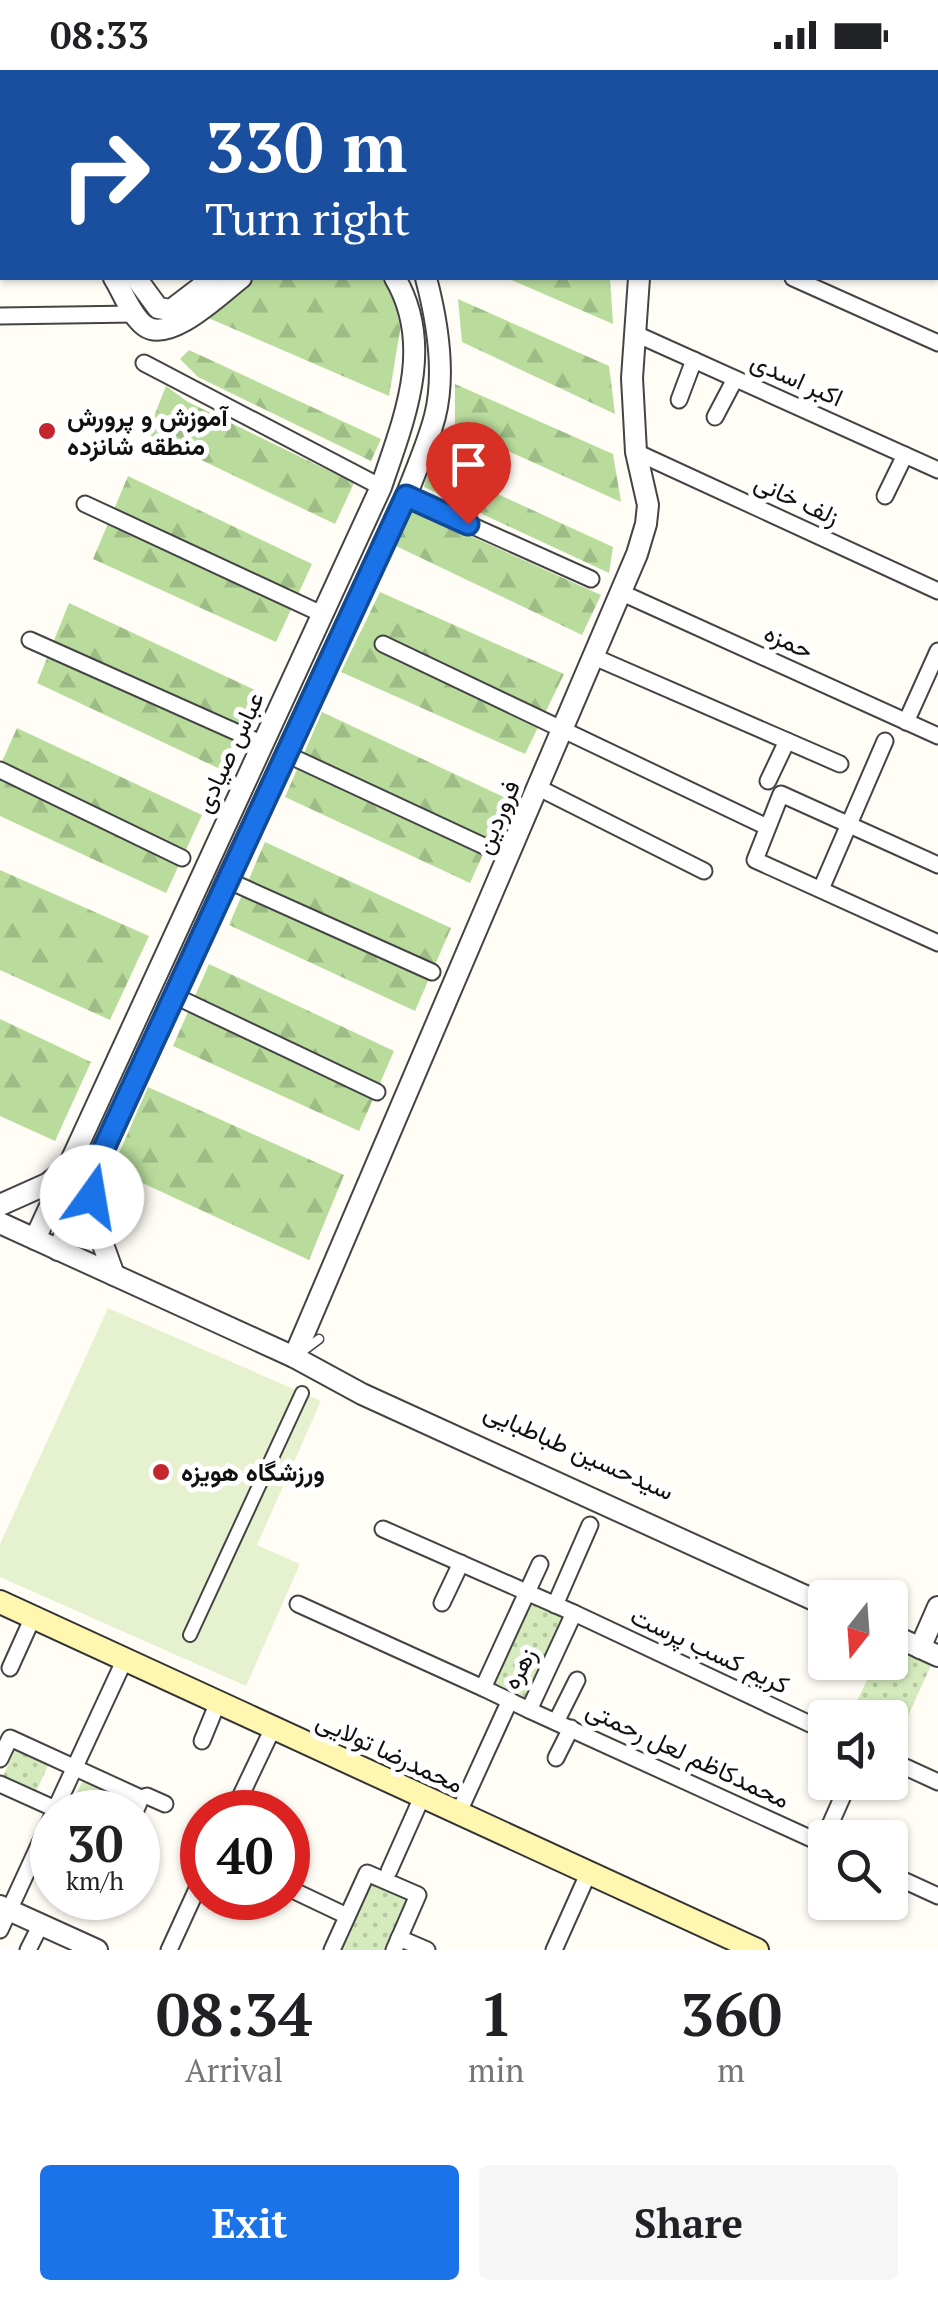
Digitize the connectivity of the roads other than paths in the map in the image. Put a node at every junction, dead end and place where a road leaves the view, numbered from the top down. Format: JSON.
{"nodes":[{"id":1,"x":115,"y":280,"type":"edge"},
{"id":2,"x":137,"y":280,"type":"edge"},
{"id":3,"x":210,"y":280,"type":"edge"},
{"id":4,"x":238,"y":280,"type":"edge"},
{"id":5,"x":395,"y":280,"type":"edge"},
{"id":6,"x":426,"y":280,"type":"edge"},
{"id":7,"x":638,"y":280,"type":"edge"},
{"id":8,"x":798,"y":280,"type":"edge"},
{"id":9,"x":158,"y":308,"type":"junction"},
{"id":10,"x":0,"y":316,"type":"edge"},
{"id":11,"x":139,"y":319,"type":"junction"},
{"id":12,"x":636,"y":334,"type":"junction"},
{"id":13,"x":938,"y":343,"type":"edge"},
{"id":14,"x":694,"y":360,"type":"junction"},
{"id":15,"x":144,"y":363,"type":"dead end"},
{"id":16,"x":735,"y":378,"type":"junction"},
{"id":17,"x":680,"y":400,"type":"dead end"},
{"id":18,"x":715,"y":418,"type":"dead end"},
{"id":19,"x":636,"y":452,"type":"junction"},
{"id":20,"x":904,"y":455,"type":"junction"},
{"id":21,"x":938,"y":470,"type":"edge"},
{"id":22,"x":381,"y":487,"type":"junction"},
{"id":23,"x":406,"y":496,"type":"junction"},
{"id":24,"x":885,"y":496,"type":"dead end"},
{"id":25,"x":85,"y":504,"type":"dead end"},
{"id":26,"x":591,"y":579,"type":"dead end"},
{"id":27,"x":938,"y":591,"type":"edge"},
{"id":28,"x":620,"y":592,"type":"junction"},
{"id":29,"x":324,"y":615,"type":"junction"},
{"id":30,"x":30,"y":640,"type":"dead end"},
{"id":31,"x":383,"y":644,"type":"dead end"},
{"id":32,"x":938,"y":652,"type":"edge"},
{"id":33,"x":592,"y":656,"type":"junction"},
{"id":34,"x":906,"y":722,"type":"junction"},
{"id":35,"x":561,"y":730,"type":"junction"},
{"id":36,"x":938,"y":736,"type":"edge"},
{"id":37,"x":788,"y":741,"type":"junction"},
{"id":38,"x":885,"y":741,"type":"dead end"},
{"id":39,"x":263,"y":744,"type":"junction"},
{"id":40,"x":286,"y":754,"type":"junction"},
{"id":41,"x":840,"y":764,"type":"dead end"},
{"id":42,"x":0,"y":770,"type":"edge"},
{"id":43,"x":768,"y":781,"type":"dead end"},
{"id":44,"x":537,"y":787,"type":"junction"},
{"id":45,"x":849,"y":825,"type":"junction"},
{"id":46,"x":767,"y":827,"type":"junction"},
{"id":47,"x":486,"y":847,"type":"dead end"},
{"id":48,"x":182,"y":858,"type":"dead end"},
{"id":49,"x":938,"y":865,"type":"edge"},
{"id":50,"x":704,"y":871,"type":"dead end"},
{"id":51,"x":227,"y":880,"type":"junction"},
{"id":52,"x":822,"y":889,"type":"junction"},
{"id":53,"x":938,"y":943,"type":"edge"},
{"id":54,"x":432,"y":972,"type":"dead end"},
{"id":55,"x":174,"y":996,"type":"junction"},
{"id":56,"x":377,"y":1092,"type":"dead end"},
{"id":57,"x":69,"y":1167,"type":"junction"},
{"id":58,"x":91,"y":1176,"type":"junction"},
{"id":59,"x":0,"y":1205,"type":"edge"},
{"id":60,"x":0,"y":1223,"type":"edge"},
{"id":61,"x":35,"y":1239,"type":"junction"},
{"id":62,"x":58,"y":1250,"type":"junction"},
{"id":63,"x":114,"y":1275,"type":"junction"},
{"id":64,"x":320,"y":1339,"type":"dead end"},
{"id":65,"x":294,"y":1357,"type":"junction"},
{"id":66,"x":365,"y":1388,"type":"junction"},
{"id":67,"x":302,"y":1393,"type":"dead end"},
{"id":68,"x":590,"y":1525,"type":"dead end"},
{"id":69,"x":382,"y":1529,"type":"dead end"},
{"id":70,"x":461,"y":1563,"type":"junction"},
{"id":71,"x":540,"y":1564,"type":"dead end"},
{"id":72,"x":808,"y":1584,"type":"edge"},
{"id":73,"x":528,"y":1592,"type":"junction"},
{"id":74,"x":808,"y":1596,"type":"edge"},
{"id":75,"x":0,"y":1602,"type":"edge"},
{"id":76,"x":442,"y":1603,"type":"dead end"},
{"id":77,"x":298,"y":1604,"type":"dead end"},
{"id":78,"x":555,"y":1604,"type":"junction"},
{"id":79,"x":938,"y":1608,"type":"edge"},
{"id":80,"x":574,"y":1614,"type":"junction"},
{"id":81,"x":32,"y":1617,"type":"junction"},
{"id":82,"x":908,"y":1631,"type":"edge"},
{"id":83,"x":190,"y":1635,"type":"dead end"},
{"id":84,"x":930,"y":1645,"type":"edge"},
{"id":85,"x":125,"y":1659,"type":"junction"},
{"id":86,"x":10,"y":1668,"type":"dead end"},
{"id":87,"x":577,"y":1680,"type":"dead end"},
{"id":88,"x":483,"y":1688,"type":"junction"},
{"id":89,"x":510,"y":1700,"type":"junction"},
{"id":90,"x":218,"y":1702,"type":"junction"},
{"id":91,"x":529,"y":1710,"type":"junction"},
{"id":92,"x":808,"y":1723,"type":"edge"},
{"id":93,"x":564,"y":1725,"type":"junction"},
{"id":94,"x":272,"y":1728,"type":"junction"},
{"id":95,"x":202,"y":1741,"type":"dead end"},
{"id":96,"x":556,"y":1758,"type":"dead end"},
{"id":97,"x":0,"y":1759,"type":"edge"},
{"id":98,"x":75,"y":1768,"type":"junction"},
{"id":99,"x":908,"y":1768,"type":"edge"},
{"id":100,"x":938,"y":1782,"type":"edge"},
{"id":101,"x":0,"y":1784,"type":"edge"},
{"id":102,"x":66,"y":1790,"type":"edge"},
{"id":103,"x":112,"y":1790,"type":"edge"},
{"id":104,"x":243,"y":1790,"type":"edge"},
{"id":105,"x":422,"y":1797,"type":"junction"},
{"id":106,"x":30,"y":1800,"type":"edge"},
{"id":107,"x":160,"y":1802,"type":"edge"},
{"id":108,"x":165,"y":1804,"type":"dead end"},
{"id":109,"x":458,"y":1814,"type":"junction"},
{"id":110,"x":808,"y":1837,"type":"edge"},
{"id":111,"x":30,"y":1861,"type":"edge"},
{"id":112,"x":389,"y":1871,"type":"dead end"},
{"id":113,"x":588,"y":1874,"type":"junction"},
{"id":114,"x":908,"y":1882,"type":"edge"},
{"id":115,"x":938,"y":1896,"type":"edge"},
{"id":116,"x":310,"y":1898,"type":"edge"},
{"id":117,"x":5,"y":1908,"type":"edge"},
{"id":118,"x":348,"y":1916,"type":"junction"},
{"id":119,"x":183,"y":1920,"type":"edge"},
{"id":120,"x":41,"y":1924,"type":"junction"},
{"id":121,"x":0,"y":1930,"type":"edge"},
{"id":122,"x":720,"y":1943,"type":"edge"},
{"id":123,"x":396,"y":1944,"type":"edge"},
{"id":124,"x":28,"y":1950,"type":"edge"},
{"id":125,"x":97,"y":1950,"type":"edge"},
{"id":126,"x":169,"y":1950,"type":"edge"},
{"id":127,"x":332,"y":1950,"type":"edge"},
{"id":128,"x":426,"y":1950,"type":"edge"},
{"id":129,"x":554,"y":1950,"type":"edge"},
{"id":130,"x":757,"y":1950,"type":"edge"}],
"edges":[{"from":1,"to":11,"type":"street"},
{"from":2,"to":9,"type":"street"},
{"from":3,"to":9,"type":"street"},
{"from":4,"to":11,"type":"street"},
{"from":5,"to":22,"type":"street","name":"عباس صیادی"},
{"from":6,"to":23,"type":"street","name":"عباس صیادی"},
{"from":7,"to":12,"type":"street","name":"فروردین"},
{"from":8,"to":13,"type":"street"},
{"from":9,"to":11,"type":"street"},
{"from":10,"to":11,"type":"street"},
{"from":12,"to":14,"type":"street","name":"اکبر اسدی"},
{"from":12,"to":19,"type":"street","name":"فروردین"},
{"from":14,"to":16,"type":"street","name":"اکبر اسدی"},
{"from":14,"to":17,"type":"street"},
{"from":15,"to":22,"type":"street"},
{"from":16,"to":18,"type":"street"},
{"from":16,"to":20,"type":"street","name":"اکبر اسدی"},
{"from":19,"to":27,"type":"street","name":"زلف خانی"},
{"from":19,"to":28,"type":"street","name":"فروردین"},
{"from":20,"to":21,"type":"street","name":"اکبر اسدی"},
{"from":20,"to":24,"type":"street"},
{"from":22,"to":29,"type":"street","name":"عباس صیادی"},
{"from":23,"to":26,"type":"street"},
{"from":23,"to":40,"type":"street","name":"عباس صیادی"},
{"from":25,"to":29,"type":"street"},
{"from":28,"to":33,"type":"street","name":"فروردین"},
{"from":28,"to":34,"type":"street","name":"حمزه"},
{"from":29,"to":39,"type":"street","name":"عباس صیادی"},
{"from":30,"to":39,"type":"street"},
{"from":31,"to":35,"type":"street"},
{"from":32,"to":34,"type":"street"},
{"from":33,"to":35,"type":"street","name":"فروردین"},
{"from":33,"to":37,"type":"street"},
{"from":34,"to":36,"type":"street","name":"حمزه"},
{"from":35,"to":44,"type":"street","name":"فروردین"},
{"from":35,"to":46,"type":"street"},
{"from":37,"to":41,"type":"street"},
{"from":37,"to":43,"type":"street"},
{"from":38,"to":45,"type":"street"},
{"from":39,"to":57,"type":"street","name":"عباس صیادی"},
{"from":40,"to":47,"type":"street"},
{"from":40,"to":51,"type":"street","name":"عباس صیادی"},
{"from":42,"to":48,"type":"street"},
{"from":44,"to":50,"type":"street"},
{"from":44,"to":65,"type":"street","name":"فروردین"},
{"from":45,"to":46,"type":"street"},
{"from":45,"to":49,"type":"street"},
{"from":45,"to":52,"type":"street"},
{"from":46,"to":52,"type":"street"},
{"from":51,"to":54,"type":"street"},
{"from":51,"to":55,"type":"street","name":"عباس صیادی"},
{"from":52,"to":53,"type":"street"},
{"from":55,"to":56,"type":"street"},
{"from":55,"to":58,"type":"street","name":"عباس صیادی"},
{"from":57,"to":59,"type":"street"},
{"from":57,"to":61,"type":"street","name":"عباس صیادی"},
{"from":58,"to":62,"type":"street","name":"عباس صیادی"},
{"from":58,"to":63,"type":"street"},
{"from":60,"to":61,"type":"street","name":"سیدحسین طباطبایی"},
{"from":61,"to":62,"type":"street","name":"سیدحسین طباطبایی"},
{"from":62,"to":63,"type":"street","name":"سیدحسین طباطبایی"},
{"from":63,"to":65,"type":"street","name":"سیدحسین طباطبایی"},
{"from":64,"to":65,"type":"lane"},
{"from":65,"to":66,"type":"street","name":"سیدحسین طباطبایی"},
{"from":66,"to":72,"type":"street","name":"سیدحسین طباطبایی"},
{"from":66,"to":74,"type":"street","name":"سیدحسین طباطبایی"},
{"from":67,"to":83,"type":"street"},
{"from":68,"to":78,"type":"street"},
{"from":69,"to":70,"type":"street"},
{"from":70,"to":73,"type":"street"},
{"from":70,"to":76,"type":"street"},
{"from":71,"to":73,"type":"street","name":"زهره"},
{"from":73,"to":78,"type":"street"},
{"from":73,"to":88,"type":"street","name":"زهره"},
{"from":75,"to":81,"type":"main road","name":"محمدرضا تولایی"},
{"from":77,"to":88,"type":"street"},
{"from":78,"to":80,"type":"street"},
{"from":79,"to":84,"type":"street"},
{"from":80,"to":91,"type":"street","name":"زهره"},
{"from":80,"to":92,"type":"street","name":"کریم کسب پرست"},
{"from":81,"to":85,"type":"main road","name":"محمدرضا تولایی"},
{"from":81,"to":86,"type":"street"},
{"from":82,"to":84,"type":"street"},
{"from":85,"to":90,"type":"main road","name":"محمدرضا تولایی"},
{"from":85,"to":98,"type":"street"},
{"from":87,"to":93,"type":"street"},
{"from":88,"to":89,"type":"street","name":"زهره"},
{"from":89,"to":91,"type":"street","name":"زهره"},
{"from":89,"to":109,"type":"street"},
{"from":90,"to":94,"type":"main road","name":"محمدرضا تولایی"},
{"from":90,"to":95,"type":"street"},
{"from":91,"to":93,"type":"street","name":"محمدکاظم لعل رحمتی"},
{"from":93,"to":96,"type":"street"},
{"from":93,"to":110,"type":"street","name":"محمدکاظم لعل رحمتی"},
{"from":94,"to":104,"type":"street"},
{"from":94,"to":105,"type":"main road","name":"محمدرضا تولایی"},
{"from":97,"to":98,"type":"street"},
{"from":98,"to":102,"type":"street"},
{"from":98,"to":103,"type":"street"},
{"from":99,"to":100,"type":"street"},
{"from":101,"to":106,"type":"street"},
{"from":105,"to":109,"type":"main road","name":"محمدرضا تولایی"},
{"from":105,"to":112,"type":"street"},
{"from":107,"to":108,"type":"street"},
{"from":109,"to":113,"type":"main road","name":"محمدرضا تولایی"},
{"from":111,"to":117,"type":"street"},
{"from":113,"to":122,"type":"main road","name":"محمدرضا تولایی"},
{"from":113,"to":129,"type":"street"},
{"from":114,"to":115,"type":"street"},
{"from":116,"to":118,"type":"street"},
{"from":117,"to":120,"type":"street"},
{"from":117,"to":121,"type":"street"},
{"from":118,"to":123,"type":"street"},
{"from":118,"to":127,"type":"street"},
{"from":119,"to":126,"type":"street"},
{"from":120,"to":124,"type":"street"},
{"from":120,"to":125,"type":"street"},
{"from":122,"to":130,"type":"main road","name":"محمدرضا تولایی"},
{"from":123,"to":128,"type":"street"}]}
